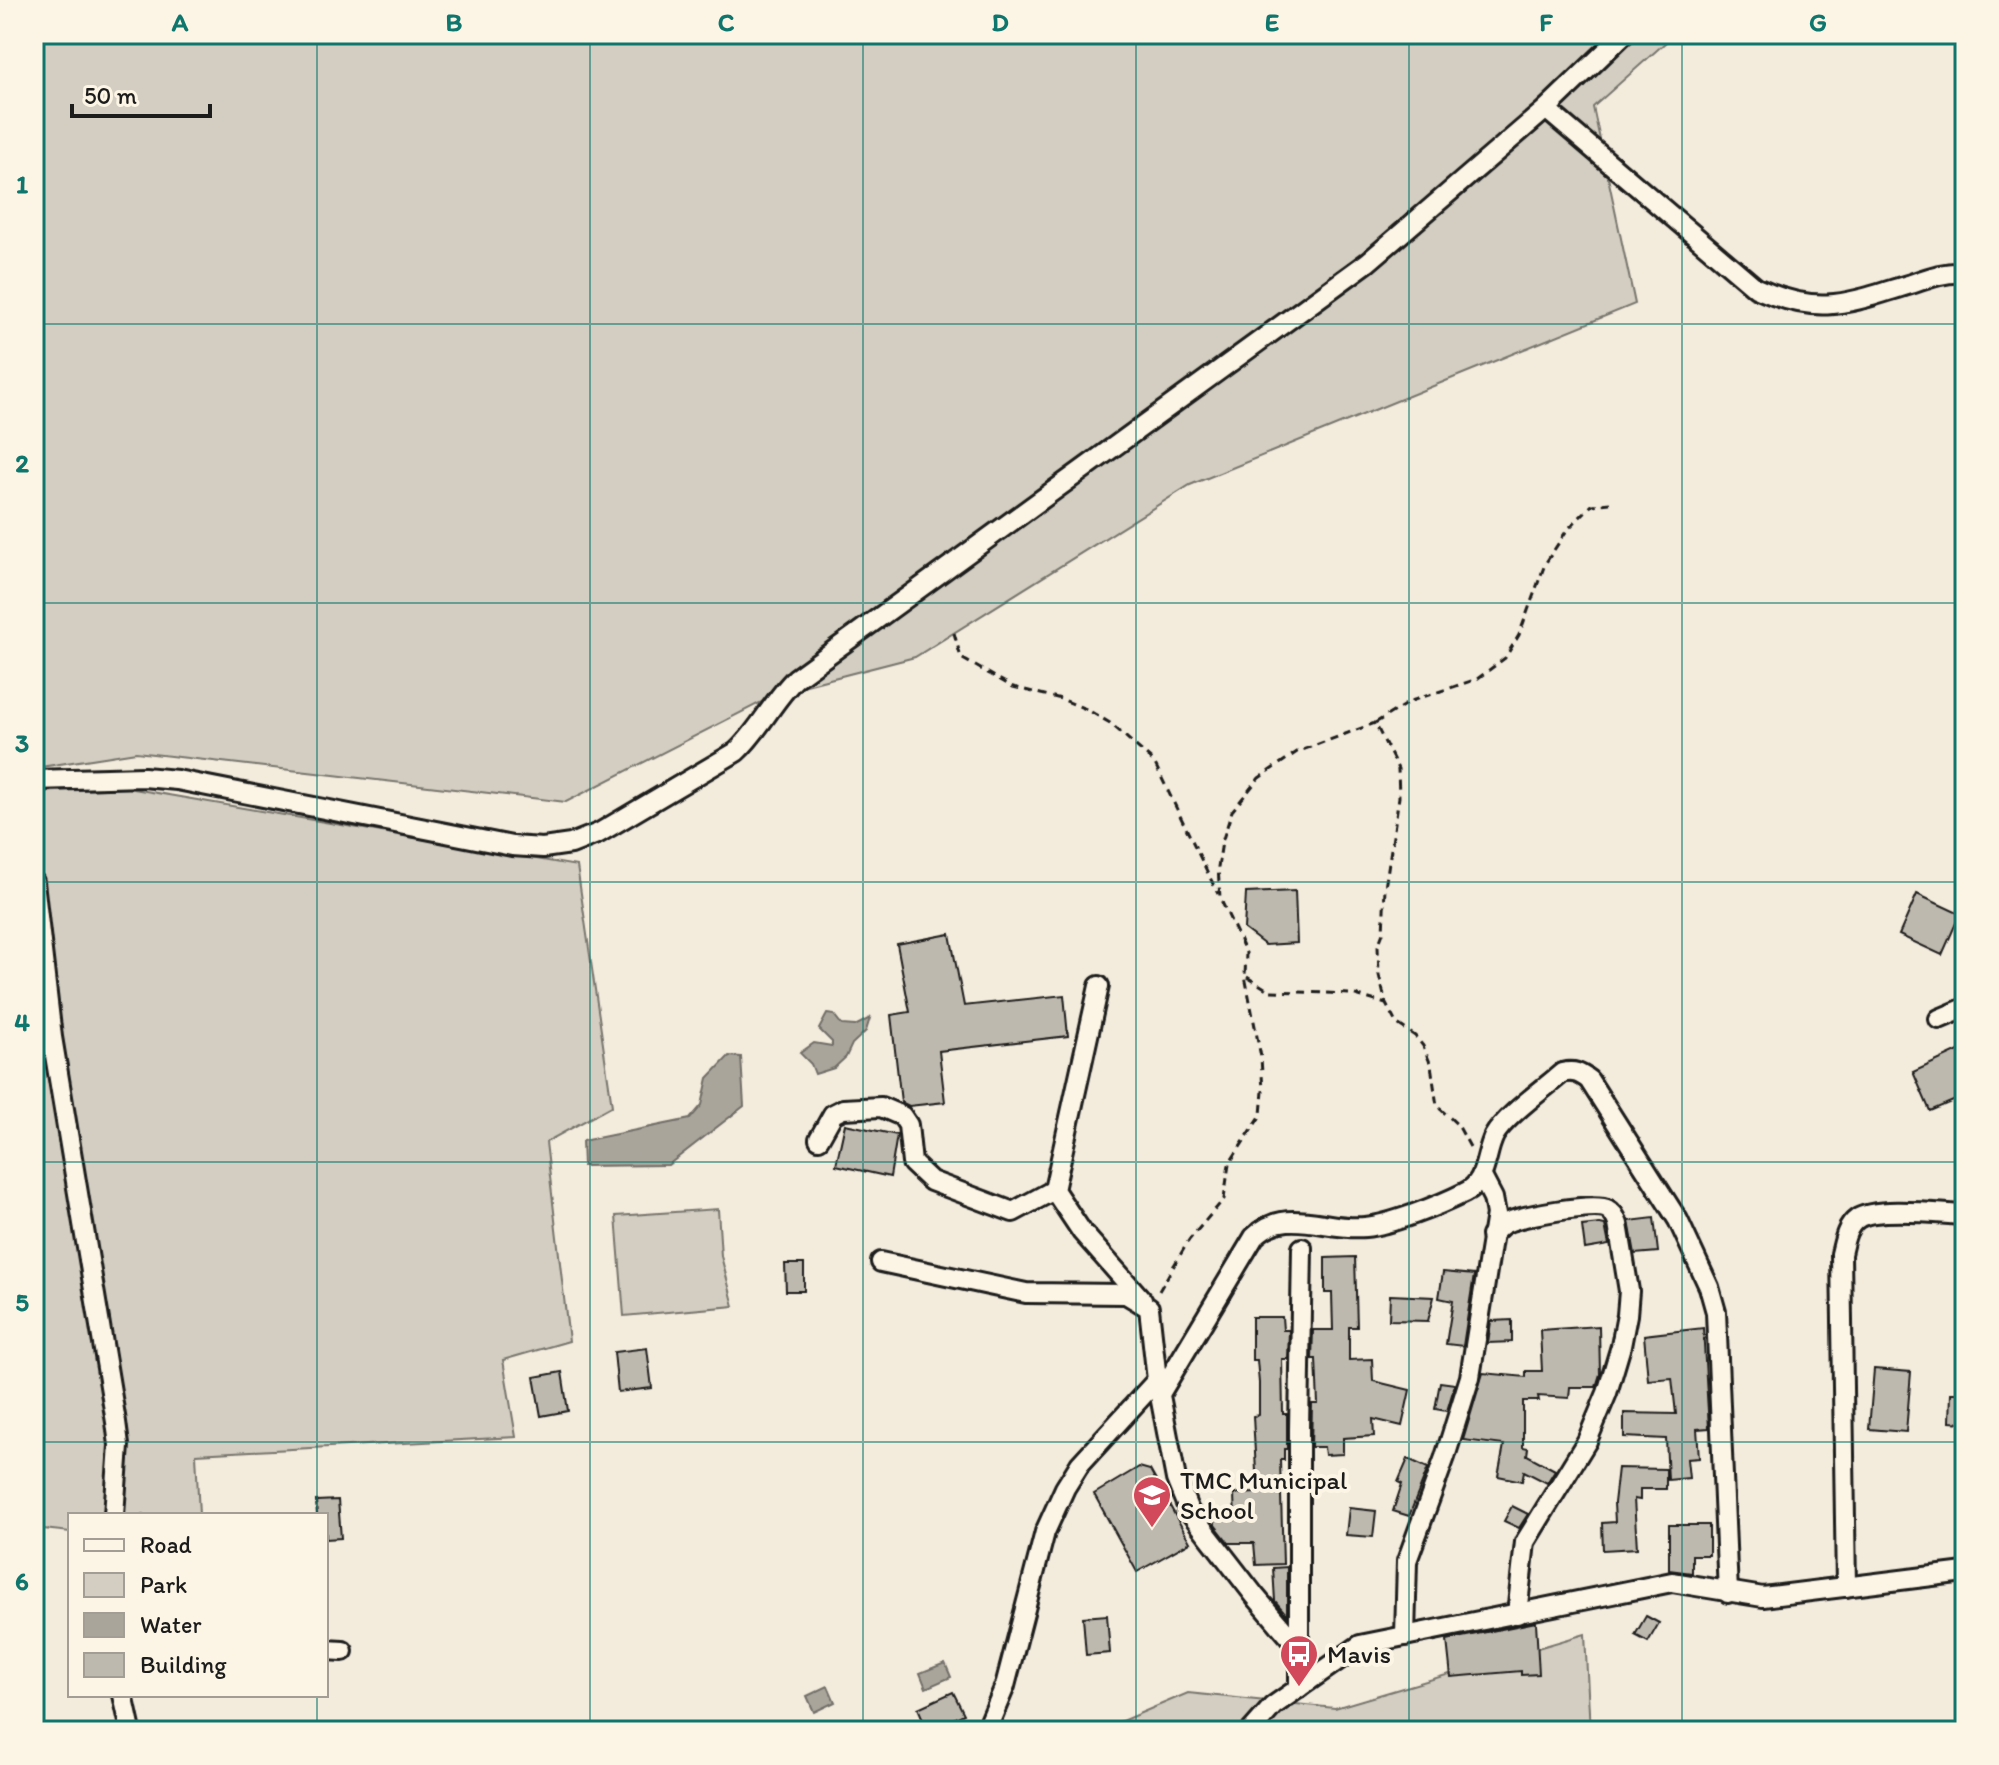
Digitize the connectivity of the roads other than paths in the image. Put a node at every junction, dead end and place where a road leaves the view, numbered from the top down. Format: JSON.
{"nodes":[{"id":1,"x":1624,"y":34,"type":"edge"},
{"id":2,"x":1546,"y":109,"type":"junction"},
{"id":3,"x":1965,"y":273,"type":"edge"},
{"id":4,"x":34,"y":780,"type":"edge"},
{"id":5,"x":34,"y":882,"type":"edge"},
{"id":6,"x":1099,"y":986,"type":"dead end"},
{"id":7,"x":1965,"y":1008,"type":"edge"},
{"id":8,"x":1939,"y":1019,"type":"dead end"},
{"id":9,"x":819,"y":1139,"type":"dead end"},
{"id":10,"x":1482,"y":1177,"type":"junction"},
{"id":11,"x":1054,"y":1190,"type":"junction"},
{"id":12,"x":1965,"y":1215,"type":"edge"},
{"id":13,"x":1491,"y":1236,"type":"junction"},
{"id":14,"x":1302,"y":1248,"type":"dead end"},
{"id":15,"x":881,"y":1262,"type":"dead end"},
{"id":16,"x":1149,"y":1308,"type":"junction"},
{"id":17,"x":1159,"y":1387,"type":"junction"},
{"id":18,"x":114,"y":1513,"type":"edge"},
{"id":19,"x":1965,"y":1572,"type":"edge"},
{"id":20,"x":1846,"y":1587,"type":"junction"},
{"id":21,"x":1728,"y":1593,"type":"junction"},
{"id":22,"x":1517,"y":1614,"type":"junction"},
{"id":23,"x":1405,"y":1636,"type":"junction"},
{"id":24,"x":1299,"y":1648,"type":"junction"},
{"id":25,"x":1299,"y":1688,"type":"junction"},
{"id":26,"x":123,"y":1697,"type":"edge"},
{"id":27,"x":131,"y":1731,"type":"edge"},
{"id":28,"x":986,"y":1731,"type":"edge"},
{"id":29,"x":1251,"y":1731,"type":"edge"}],
"edges":[{"from":1,"to":2,"type":"street"},
{"from":2,"to":3,"type":"street"},
{"from":2,"to":4,"type":"street"},
{"from":5,"to":18,"type":"street"},
{"from":6,"to":11,"type":"street"},
{"from":7,"to":8,"type":"street"},
{"from":9,"to":11,"type":"street"},
{"from":10,"to":13,"type":"street"},
{"from":10,"to":17,"type":"street"},
{"from":10,"to":21,"type":"street"},
{"from":11,"to":16,"type":"street"},
{"from":12,"to":20,"type":"street"},
{"from":13,"to":22,"type":"street"},
{"from":13,"to":23,"type":"street"},
{"from":14,"to":24,"type":"street"},
{"from":15,"to":16,"type":"street"},
{"from":16,"to":17,"type":"street"},
{"from":17,"to":24,"type":"street"},
{"from":17,"to":28,"type":"street"},
{"from":19,"to":20,"type":"street"},
{"from":20,"to":21,"type":"street"},
{"from":21,"to":22,"type":"street"},
{"from":22,"to":23,"type":"street"},
{"from":23,"to":25,"type":"street"},
{"from":24,"to":25,"type":"street"},
{"from":25,"to":29,"type":"street"},
{"from":26,"to":27,"type":"street"}]}
